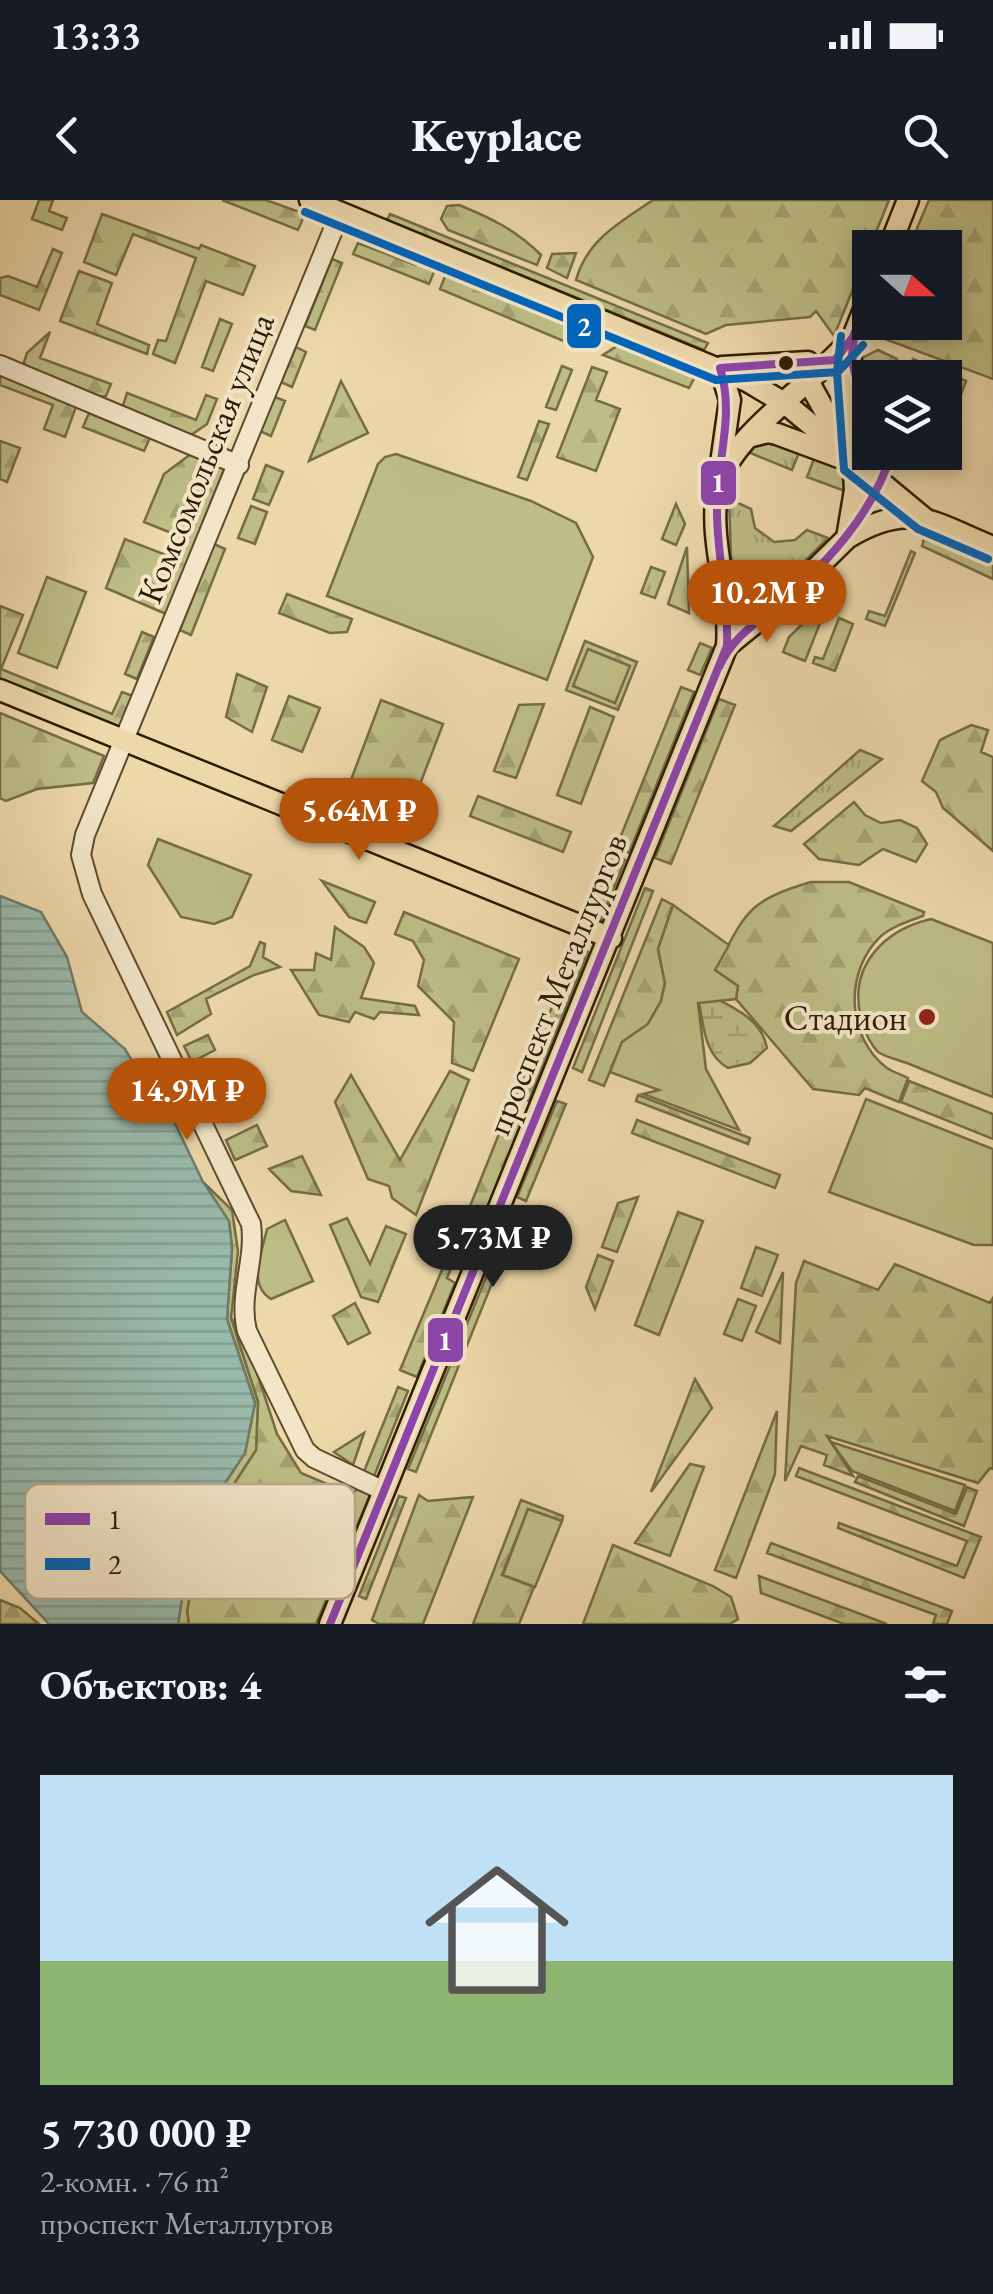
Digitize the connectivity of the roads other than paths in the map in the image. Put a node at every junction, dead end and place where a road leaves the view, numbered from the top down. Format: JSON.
{"nodes":[{"id":1,"x":310,"y":200,"type":"edge"},
{"id":2,"x":908,"y":200,"type":"edge"},
{"id":3,"x":343,"y":206,"type":"edge"},
{"id":4,"x":896,"y":230,"type":"edge"},
{"id":5,"x":852,"y":337,"type":"edge"},
{"id":6,"x":798,"y":363,"type":"junction"},
{"id":7,"x":0,"y":365,"type":"edge"},
{"id":8,"x":842,"y":365,"type":"junction"},
{"id":9,"x":720,"y":368,"type":"junction"},
{"id":10,"x":810,"y":382,"type":"junction"},
{"id":11,"x":786,"y":404,"type":"junction"},
{"id":12,"x":747,"y":437,"type":"junction"},
{"id":13,"x":852,"y":448,"type":"edge"},
{"id":14,"x":852,"y":460,"type":"edge"},
{"id":15,"x":852,"y":462,"type":"edge"},
{"id":16,"x":852,"y":463,"type":"edge"},
{"id":17,"x":239,"y":466,"type":"junction"},
{"id":18,"x":854,"y":470,"type":"edge"},
{"id":19,"x":862,"y":470,"type":"edge"},
{"id":20,"x":716,"y":491,"type":"junction"},
{"id":21,"x":925,"y":519,"type":"junction"},
{"id":22,"x":847,"y":538,"type":"junction"},
{"id":23,"x":993,"y":547,"type":"edge"},
{"id":24,"x":723,"y":591,"type":"junction"},
{"id":25,"x":775,"y":607,"type":"junction"},
{"id":26,"x":727,"y":646,"type":"junction"},
{"id":27,"x":0,"y":690,"type":"edge"},
{"id":28,"x":126,"y":741,"type":"junction"},
{"id":29,"x":610,"y":938,"type":"junction"},
{"id":30,"x":384,"y":1491,"type":"junction"},
{"id":31,"x":355,"y":1562,"type":"edge"},
{"id":32,"x":340,"y":1599,"type":"edge"},
{"id":33,"x":330,"y":1624,"type":"edge"}],
"edges":[{"from":1,"to":3,"type":"main road"},
{"from":2,"to":4,"type":"main road"},
{"from":3,"to":9,"type":"main road"},
{"from":3,"to":17,"type":"street","name":"Комсомольская улица"},
{"from":5,"to":8,"type":"main road"},
{"from":6,"to":8,"type":"main road"},
{"from":6,"to":9,"type":"main road"},
{"from":6,"to":10,"type":"main road"},
{"from":7,"to":17,"type":"street"},
{"from":8,"to":10,"type":"main road"},
{"from":8,"to":13,"type":"main road"},
{"from":9,"to":11,"type":"main road"},
{"from":9,"to":20,"type":"main road"},
{"from":10,"to":11,"type":"main road"},
{"from":10,"to":14,"type":"main road"},
{"from":11,"to":12,"type":"main road"},
{"from":11,"to":15,"type":"main road"},
{"from":12,"to":16,"type":"main road"},
{"from":12,"to":20,"type":"main road"},
{"from":17,"to":28,"type":"street","name":"Комсомольская улица"},
{"from":18,"to":22,"type":"main road"},
{"from":19,"to":21,"type":"main road"},
{"from":20,"to":24,"type":"main road"},
{"from":21,"to":22,"type":"main road"},
{"from":21,"to":23,"type":"main road"},
{"from":22,"to":25,"type":"main road"},
{"from":24,"to":25,"type":"main road"},
{"from":24,"to":26,"type":"main road","name":"проспект Металлургов"},
{"from":25,"to":26,"type":"main road","name":"проспект Металлургов"},
{"from":26,"to":29,"type":"main road","name":"проспект Металлургов"},
{"from":27,"to":28,"type":"main road"},
{"from":28,"to":29,"type":"main road"},
{"from":28,"to":30,"type":"street","name":"Комсомольская улица"},
{"from":29,"to":30,"type":"main road","name":"проспект Металлургов"},
{"from":30,"to":31,"type":"main road","name":"проспект Металлургов"},
{"from":32,"to":33,"type":"main road","name":"проспект Металлургов"}]}
